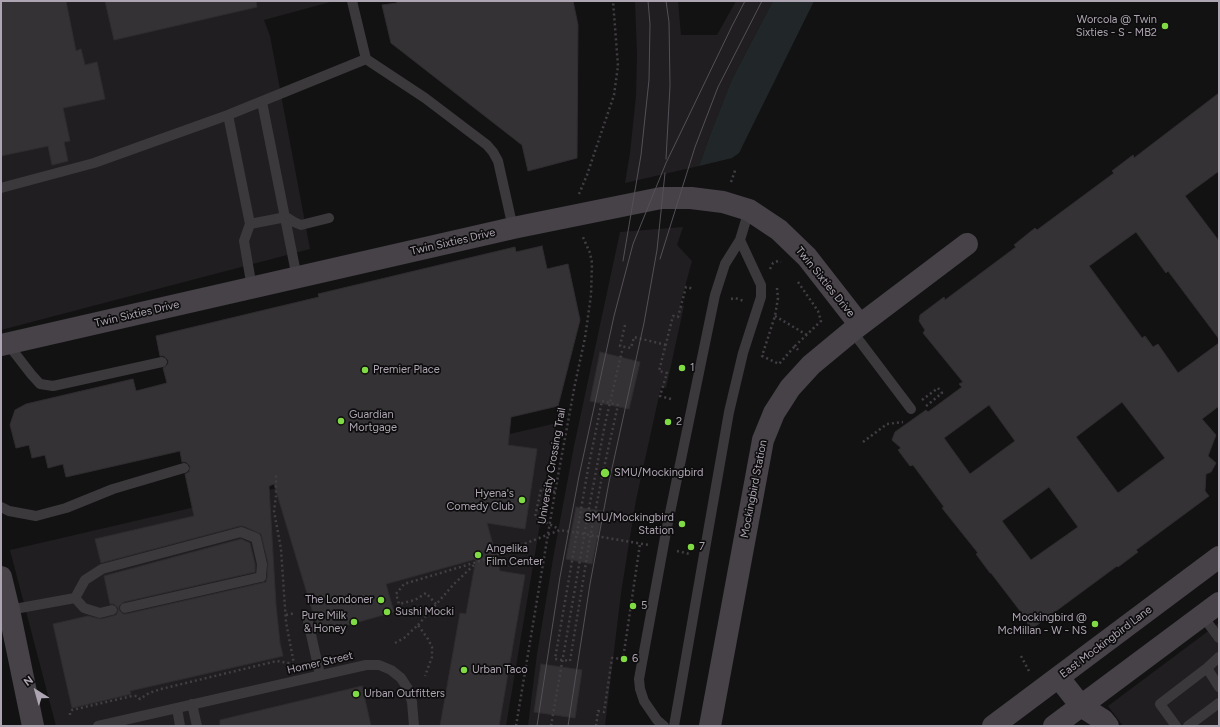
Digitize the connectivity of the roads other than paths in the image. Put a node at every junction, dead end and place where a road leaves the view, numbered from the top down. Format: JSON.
{"nodes":[{"id":1,"x":352,"y":1,"type":"edge"},
{"id":2,"x":366,"y":59,"type":"junction"},
{"id":3,"x":262,"y":102,"type":"junction"},
{"id":4,"x":228,"y":115,"type":"junction"},
{"id":5,"x":1,"y":188,"type":"edge"},
{"id":6,"x":750,"y":210,"type":"junction"},
{"id":7,"x":286,"y":217,"type":"junction"},
{"id":8,"x":329,"y":218,"type":"dead end"},
{"id":9,"x":250,"y":224,"type":"junction"},
{"id":10,"x":513,"y":228,"type":"junction"},
{"id":11,"x":740,"y":240,"type":"junction"},
{"id":12,"x":967,"y":244,"type":"dead end"},
{"id":13,"x":297,"y":278,"type":"junction"},
{"id":14,"x":252,"y":288,"type":"junction"},
{"id":15,"x":856,"y":328,"type":"junction"},
{"id":16,"x":4,"y":344,"type":"edge"},
{"id":17,"x":162,"y":362,"type":"dead end"},
{"id":18,"x":911,"y":409,"type":"road end"},
{"id":19,"x":184,"y":468,"type":"dead end"},
{"id":20,"x":1,"y":507,"type":"edge"},
{"id":21,"x":1219,"y":557,"type":"edge"},
{"id":22,"x":1,"y":577,"type":"edge"},
{"id":23,"x":75,"y":598,"type":"junction"},
{"id":24,"x":125,"y":608,"type":"dead end"},
{"id":25,"x":1211,"y":609,"type":"edge"},
{"id":26,"x":10,"y":610,"type":"junction"},
{"id":27,"x":112,"y":610,"type":"dead end"},
{"id":28,"x":308,"y":621,"type":"dead end"},
{"id":29,"x":1219,"y":638,"type":"edge"},
{"id":30,"x":1219,"y":657,"type":"edge"},
{"id":31,"x":1207,"y":668,"type":"junction"},
{"id":32,"x":320,"y":675,"type":"junction"},
{"id":33,"x":1058,"y":678,"type":"junction"},
{"id":34,"x":1219,"y":687,"type":"edge"},
{"id":35,"x":192,"y":704,"type":"junction"},
{"id":36,"x":1219,"y":704,"type":"edge"},
{"id":37,"x":1081,"y":706,"type":"junction"},
{"id":38,"x":177,"y":708,"type":"junction"},
{"id":39,"x":33,"y":726,"type":"edge"},
{"id":40,"x":98,"y":726,"type":"edge"},
{"id":41,"x":180,"y":726,"type":"edge"},
{"id":42,"x":197,"y":726,"type":"edge"},
{"id":43,"x":414,"y":726,"type":"edge"},
{"id":44,"x":664,"y":726,"type":"edge"},
{"id":45,"x":674,"y":726,"type":"edge"},
{"id":46,"x":710,"y":726,"type":"edge"},
{"id":47,"x":993,"y":726,"type":"edge"},
{"id":48,"x":1054,"y":726,"type":"edge"},
{"id":49,"x":1088,"y":726,"type":"edge"},
{"id":50,"x":1108,"y":726,"type":"edge"},
{"id":51,"x":1176,"y":726,"type":"edge"},
{"id":52,"x":1188,"y":726,"type":"edge"}],
"edges":[{"from":1,"to":2,"type":"lane"},
{"from":2,"to":3,"type":"lane"},
{"from":2,"to":10,"type":"lane"},
{"from":3,"to":4,"type":"lane"},
{"from":3,"to":7,"type":"lane"},
{"from":4,"to":5,"type":"lane"},
{"from":4,"to":9,"type":"lane"},
{"from":6,"to":10,"type":"street","name":"Twin Sixties Drive"},
{"from":6,"to":11,"type":"lane"},
{"from":6,"to":15,"type":"street","name":"Twin Sixties Drive"},
{"from":7,"to":8,"type":"lane"},
{"from":7,"to":9,"type":"lane"},
{"from":7,"to":13,"type":"lane"},
{"from":9,"to":14,"type":"lane"},
{"from":10,"to":13,"type":"street","name":"Twin Sixties Drive"},
{"from":11,"to":44,"type":"lane"},
{"from":11,"to":45,"type":"lane"},
{"from":12,"to":15,"type":"street","name":"Mockingbird Station"},
{"from":13,"to":14,"type":"street","name":"Twin Sixties Drive"},
{"from":14,"to":16,"type":"street","name":"Twin Sixties Drive"},
{"from":15,"to":18,"type":"lane"},
{"from":15,"to":46,"type":"street","name":"Mockingbird Station"},
{"from":16,"to":17,"type":"lane"},
{"from":19,"to":20,"type":"lane"},
{"from":21,"to":33,"type":"street","name":"East Mockingbird Lane"},
{"from":22,"to":26,"type":"street"},
{"from":23,"to":24,"type":"lane"},
{"from":23,"to":26,"type":"lane"},
{"from":23,"to":27,"type":"lane"},
{"from":25,"to":29,"type":"lane"},
{"from":25,"to":37,"type":"street"},
{"from":26,"to":39,"type":"street"},
{"from":28,"to":32,"type":"lane"},
{"from":30,"to":31,"type":"lane"},
{"from":31,"to":34,"type":"lane"},
{"from":31,"to":51,"type":"lane"},
{"from":32,"to":35,"type":"lane","name":"Homer Street"},
{"from":32,"to":43,"type":"lane","name":"Homer Street"},
{"from":33,"to":37,"type":"street"},
{"from":33,"to":47,"type":"street","name":"East Mockingbird Lane"},
{"from":35,"to":38,"type":"lane","name":"Homer Street"},
{"from":35,"to":42,"type":"lane"},
{"from":36,"to":52,"type":"lane"},
{"from":37,"to":48,"type":"street"},
{"from":37,"to":49,"type":"street"},
{"from":37,"to":50,"type":"street"},
{"from":38,"to":40,"type":"lane","name":"Homer Street"},
{"from":38,"to":41,"type":"lane"}]}
